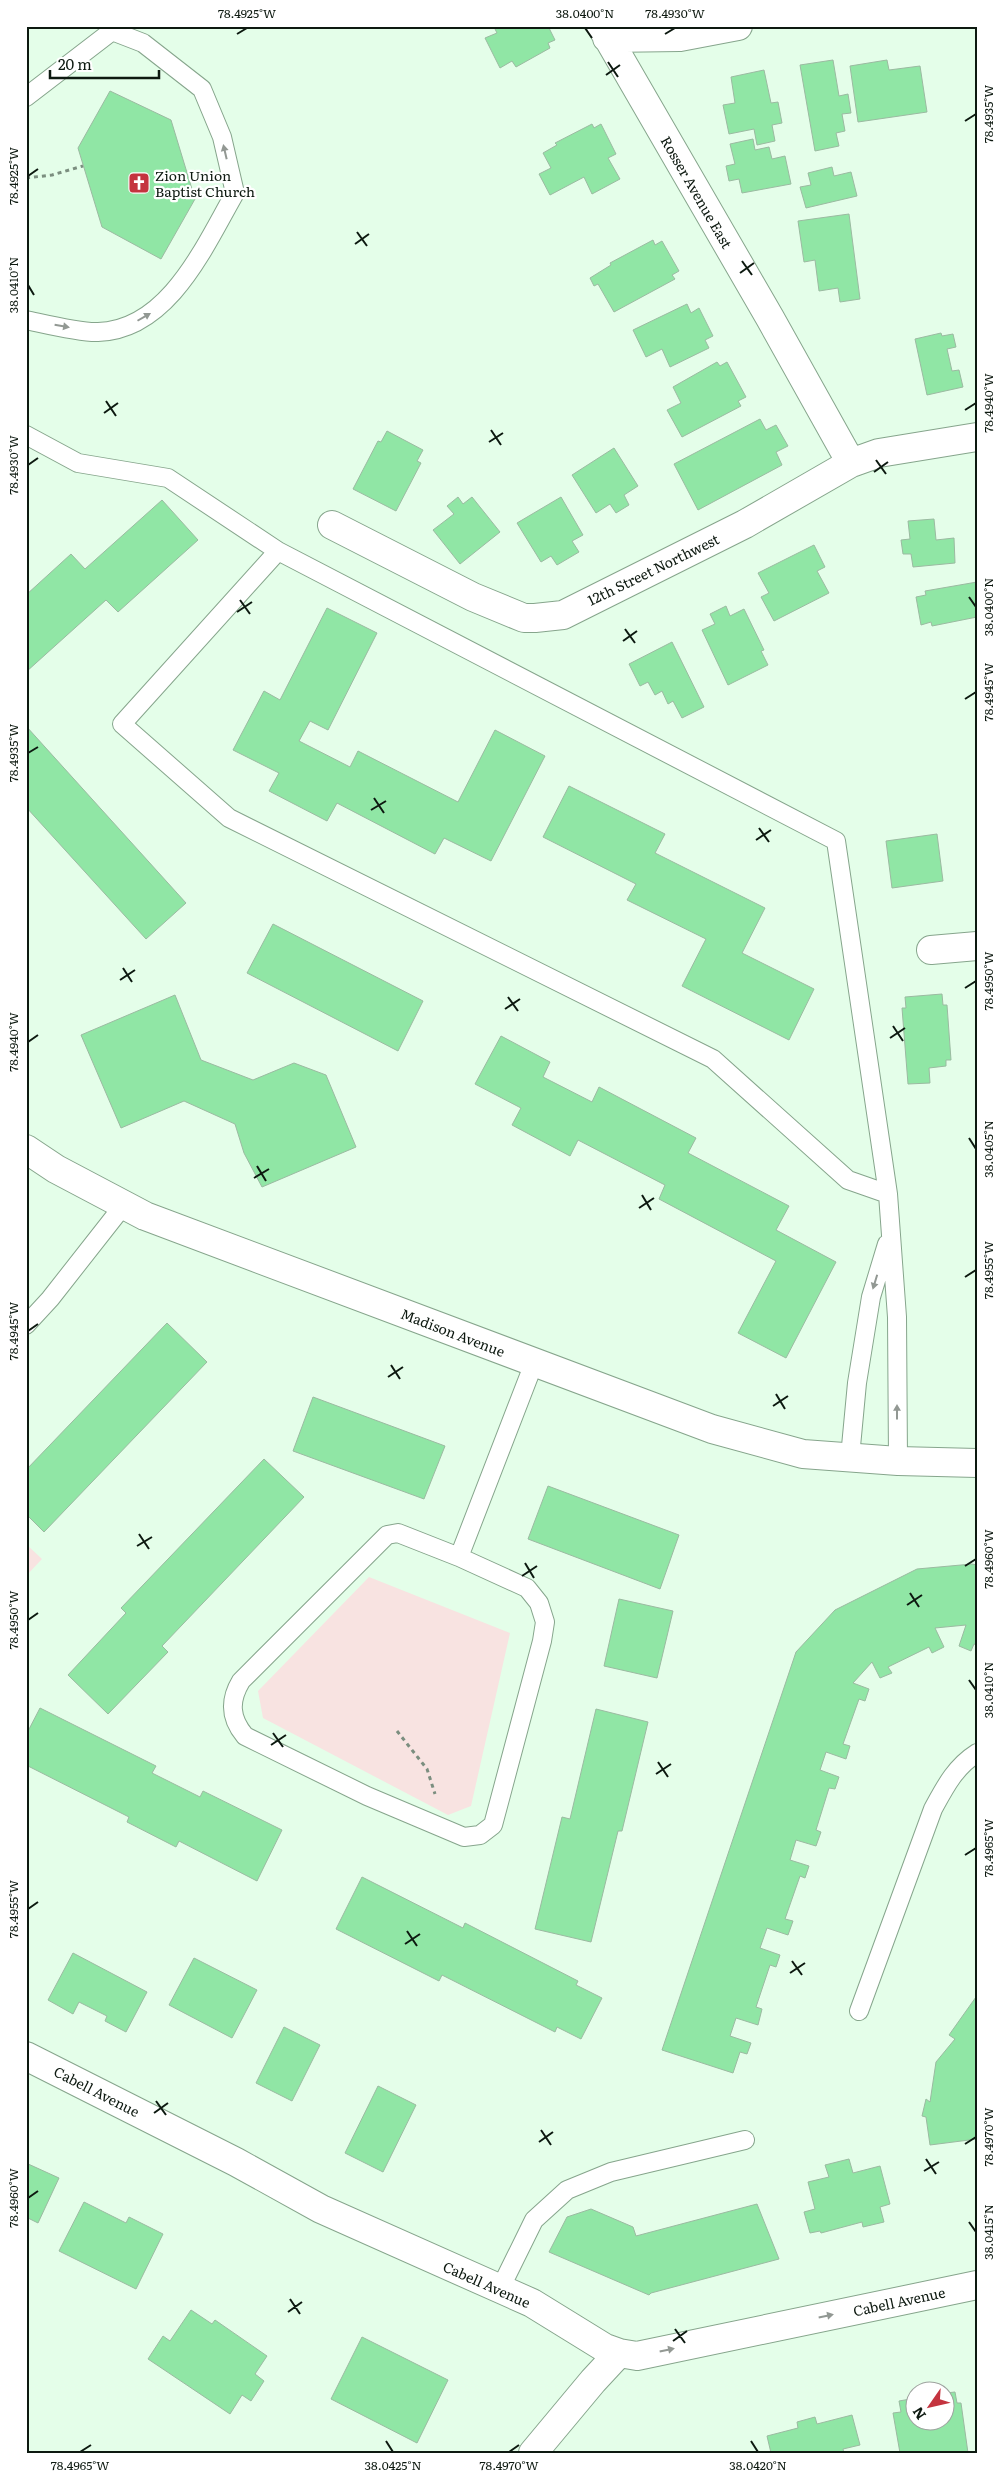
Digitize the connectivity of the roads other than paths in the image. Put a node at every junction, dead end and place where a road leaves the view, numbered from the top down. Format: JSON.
{"nodes":[{"id":1,"x":738,"y":26,"type":"edge"},
{"id":2,"x":604,"y":32,"type":"edge"},
{"id":3,"x":26,"y":97,"type":"edge"},
{"id":4,"x":26,"y":320,"type":"edge"},
{"id":5,"x":26,"y":435,"type":"edge"},
{"id":6,"x":977,"y":437,"type":"edge"},
{"id":7,"x":851,"y":463,"type":"junction"},
{"id":8,"x":332,"y":525,"type":"dead end"},
{"id":9,"x":278,"y":551,"type":"junction"},
{"id":10,"x":977,"y":946,"type":"edge"},
{"id":11,"x":931,"y":950,"type":"dead end"},
{"id":12,"x":26,"y":1149,"type":"edge"},
{"id":13,"x":888,"y":1194,"type":"junction"},
{"id":14,"x":123,"y":1206,"type":"junction"},
{"id":15,"x":890,"y":1236,"type":"junction"},
{"id":16,"x":26,"y":1325,"type":"edge"},
{"id":17,"x":534,"y":1363,"type":"junction"},
{"id":18,"x":850,"y":1457,"type":"junction"},
{"id":19,"x":898,"y":1461,"type":"junction"},
{"id":20,"x":977,"y":1463,"type":"edge"},
{"id":21,"x":459,"y":1557,"type":"junction"},
{"id":22,"x":977,"y":1753,"type":"edge"},
{"id":23,"x":858,"y":2011,"type":"dead end"},
{"id":24,"x":26,"y":2056,"type":"edge"},
{"id":25,"x":745,"y":2140,"type":"dead end"},
{"id":26,"x":977,"y":2285,"type":"edge"},
{"id":27,"x":500,"y":2289,"type":"junction"},
{"id":28,"x":620,"y":2353,"type":"junction"},
{"id":29,"x":533,"y":2453,"type":"edge"}],
"edges":[{"from":1,"to":2,"type":"street"},
{"from":2,"to":7,"type":"street","name":"Rosser Avenue East"},
{"from":4,"to":3,"type":"lane","one_way":true},
{"from":5,"to":9,"type":"lane"},
{"from":6,"to":7,"type":"street","name":"12th Street Northwest"},
{"from":7,"to":8,"type":"street","name":"12th Street Northwest"},
{"from":9,"to":13,"type":"lane"},
{"from":9,"to":13,"type":"lane"},
{"from":10,"to":11,"type":"street"},
{"from":12,"to":14,"type":"street","name":"Madison Avenue"},
{"from":13,"to":15,"type":"lane"},
{"from":14,"to":16,"type":"lane"},
{"from":14,"to":17,"type":"street","name":"Madison Avenue"},
{"from":15,"to":18,"type":"lane","one_way":true},
{"from":19,"to":15,"type":"lane","one_way":true},
{"from":17,"to":18,"type":"street","name":"Madison Avenue"},
{"from":17,"to":21,"type":"lane"},
{"from":18,"to":19,"type":"street","name":"Madison Avenue"},
{"from":19,"to":20,"type":"street","name":"Madison Avenue"},
{"from":21,"to":21,"type":"lane"},
{"from":22,"to":23,"type":"lane"},
{"from":24,"to":27,"type":"street","name":"Cabell Avenue"},
{"from":25,"to":27,"type":"lane"},
{"from":28,"to":26,"type":"street","name":"Cabell Avenue","one_way":true},
{"from":27,"to":28,"type":"street","name":"Cabell Avenue"},
{"from":28,"to":29,"type":"street"}]}
